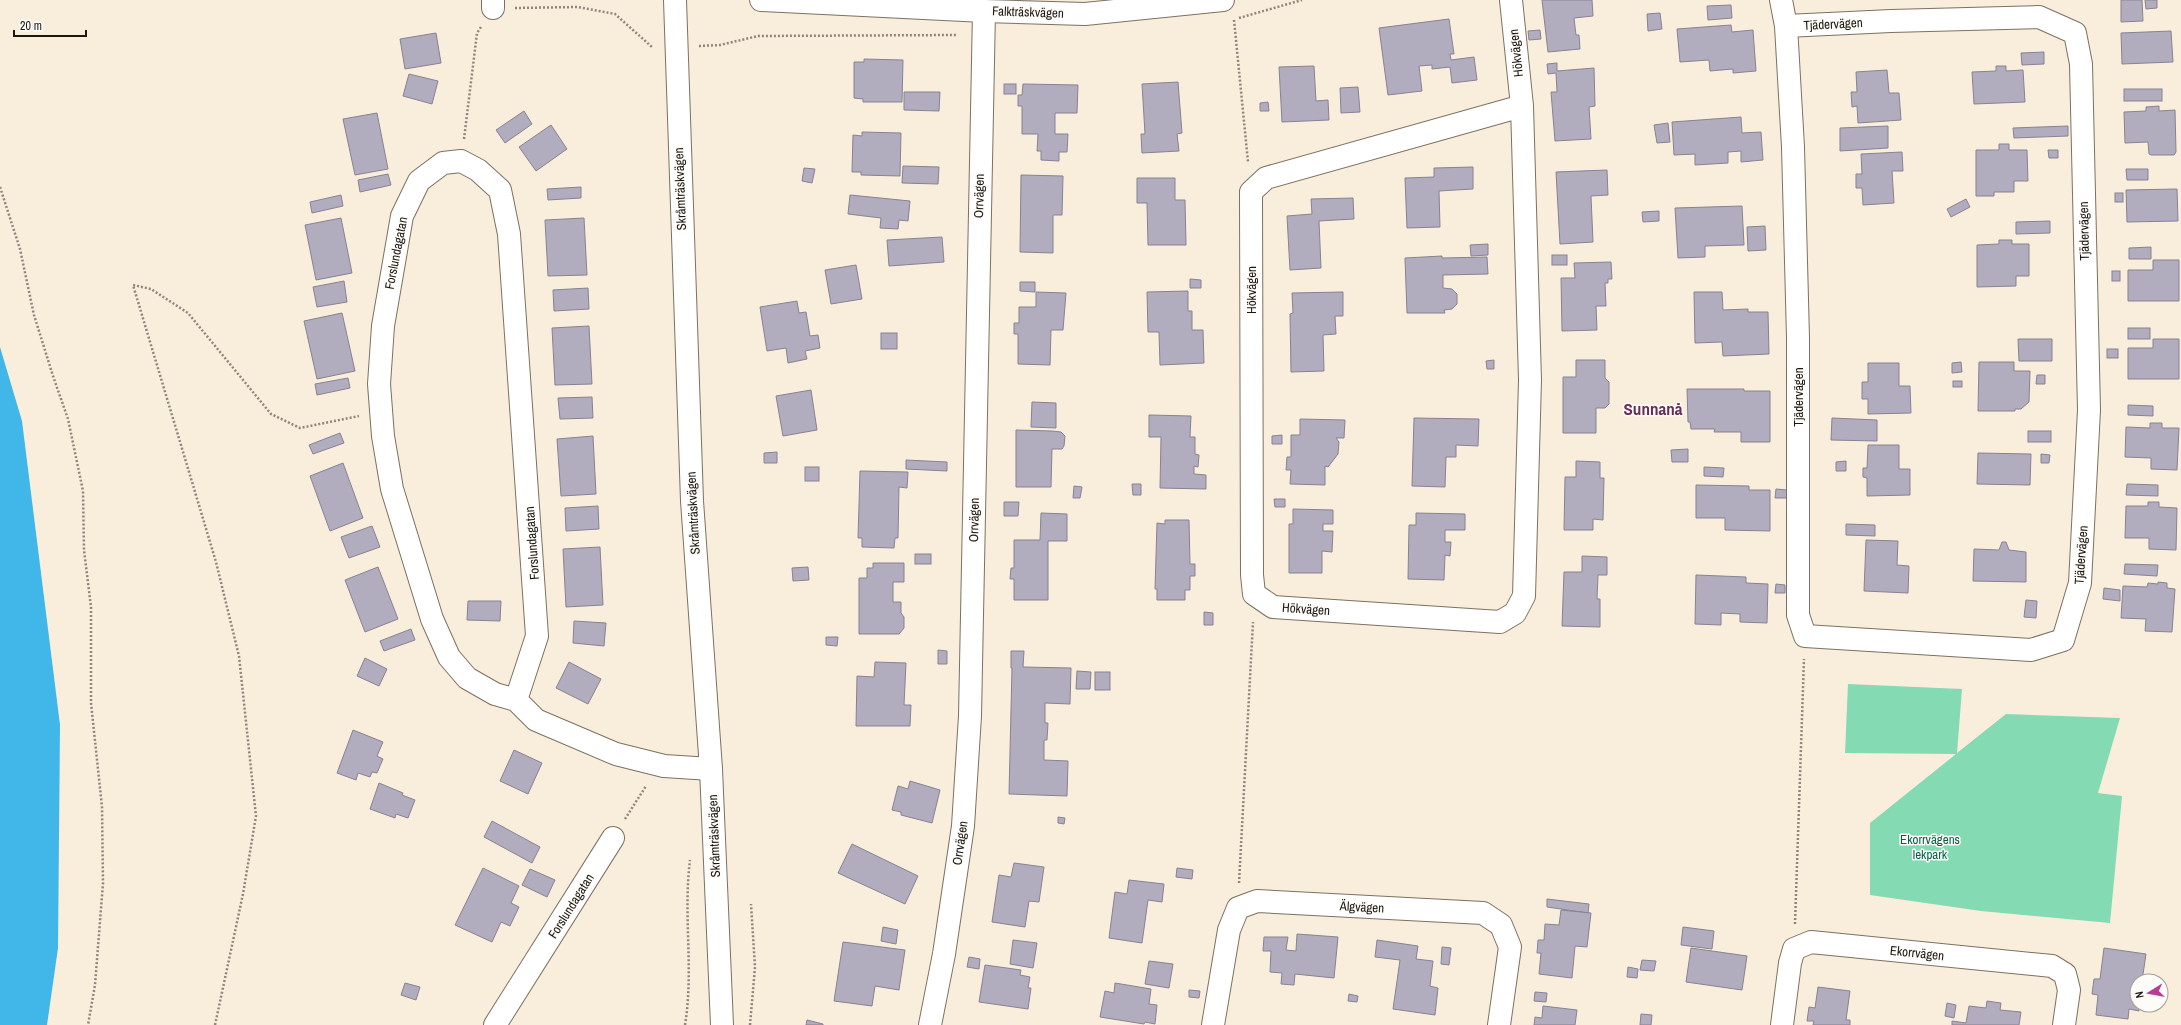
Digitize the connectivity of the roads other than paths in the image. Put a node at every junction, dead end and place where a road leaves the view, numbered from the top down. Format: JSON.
{"nodes":[{"id":1,"x":675,"y":0,"type":"edge"},
{"id":2,"x":761,"y":0,"type":"edge"},
{"id":3,"x":1511,"y":0,"type":"edge"},
{"id":4,"x":1781,"y":0,"type":"edge"},
{"id":5,"x":1228,"y":7,"type":"edge"},
{"id":6,"x":984,"y":11,"type":"junction"},
{"id":7,"x":1786,"y":26,"type":"junction"},
{"id":8,"x":1522,"y":106,"type":"junction"},
{"id":9,"x":516,"y":700,"type":"junction"},
{"id":10,"x":711,"y":769,"type":"junction"},
{"id":11,"x":614,"y":838,"type":"road end"},
{"id":12,"x":495,"y":1025,"type":"edge"},
{"id":13,"x":722,"y":1025,"type":"edge"},
{"id":14,"x":930,"y":1025,"type":"edge"},
{"id":15,"x":1213,"y":1025,"type":"edge"},
{"id":16,"x":1499,"y":1025,"type":"edge"},
{"id":17,"x":1782,"y":1025,"type":"edge"},
{"id":18,"x":2064,"y":1025,"type":"edge"}],
"edges":[{"from":1,"to":10,"type":"street","name":"Skråmträskvägen"},
{"from":2,"to":6,"type":"street","name":"Falkträskvägen"},
{"from":3,"to":8,"type":"street","name":"Hökvägen"},
{"from":4,"to":7,"type":"street","name":"Tjädervägen"},
{"from":5,"to":6,"type":"street","name":"Falkträskvägen"},
{"from":6,"to":14,"type":"street","name":"Orrvägen"},
{"from":7,"to":7,"type":"street","name":"Tjädervägen"},
{"from":8,"to":8,"type":"street","name":"Hökvägen"},
{"from":9,"to":9,"type":"street","name":"Forslundagatan"},
{"from":9,"to":10,"type":"street","name":"Forslundagatan"},
{"from":10,"to":13,"type":"street","name":"Skråmträskvägen"},
{"from":11,"to":12,"type":"street","name":"Forslundagatan"},
{"from":15,"to":16,"type":"street","name":"Älgvägen"},
{"from":17,"to":18,"type":"street","name":"Ekorrvägen"}]}
